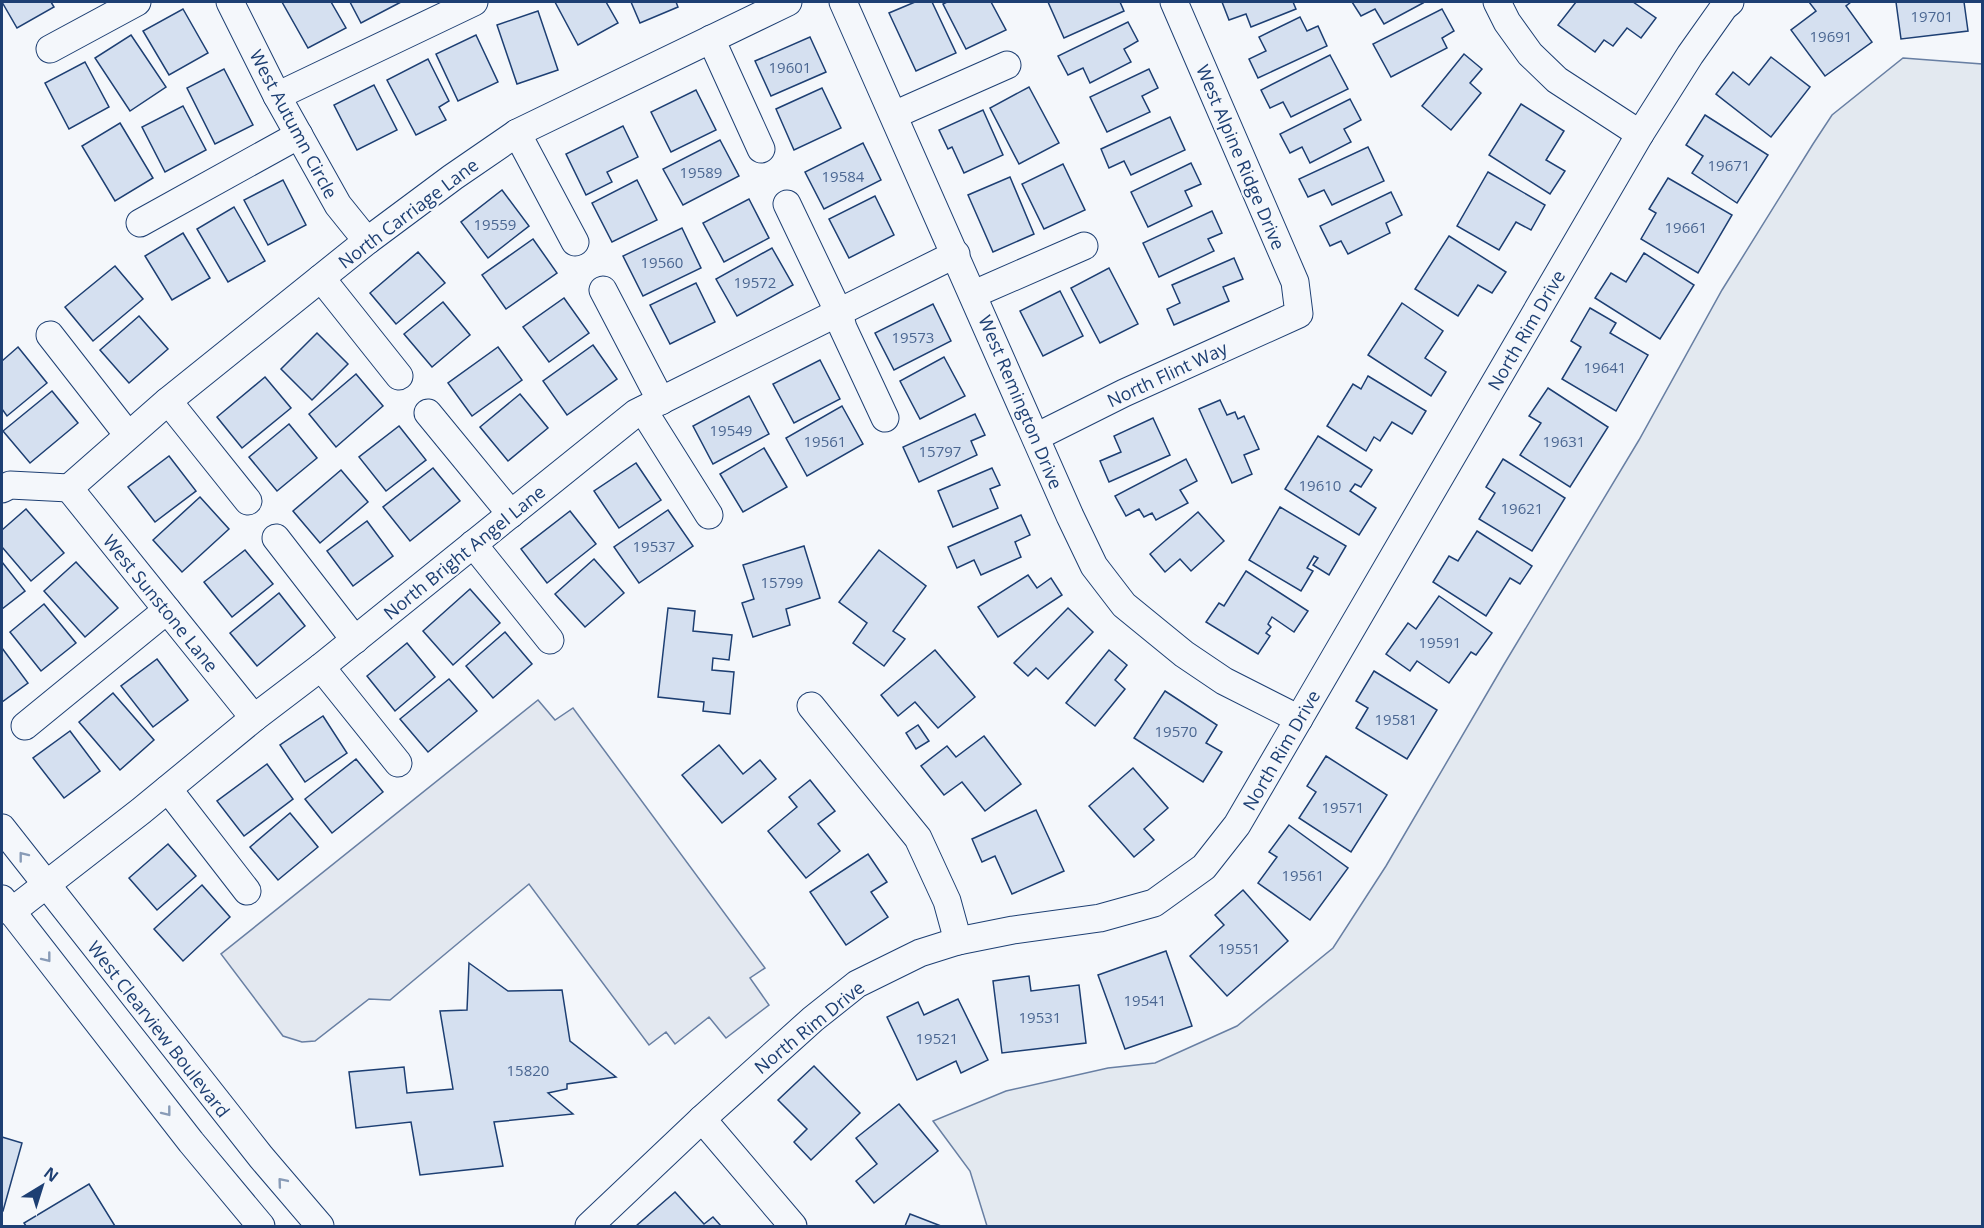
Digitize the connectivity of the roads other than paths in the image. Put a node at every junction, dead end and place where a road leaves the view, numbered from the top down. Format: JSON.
{"nodes":[{"id":1,"x":137,"y":2,"type":"edge"},
{"id":2,"x":230,"y":2,"type":"edge"},
{"id":3,"x":474,"y":2,"type":"edge"},
{"id":4,"x":788,"y":2,"type":"edge"},
{"id":5,"x":843,"y":2,"type":"edge"},
{"id":6,"x":1174,"y":2,"type":"edge"},
{"id":7,"x":1497,"y":2,"type":"edge"},
{"id":8,"x":1730,"y":2,"type":"edge"},
{"id":9,"x":711,"y":39,"type":"junction"},
{"id":10,"x":50,"y":49,"type":"dead end"},
{"id":11,"x":1007,"y":65,"type":"dead end"},
{"id":12,"x":277,"y":96,"type":"junction"},
{"id":13,"x":894,"y":115,"type":"junction"},
{"id":14,"x":517,"y":133,"type":"junction"},
{"id":15,"x":1640,"y":134,"type":"junction"},
{"id":16,"x":299,"y":135,"type":"junction"},
{"id":17,"x":761,"y":149,"type":"dead end"},
{"id":18,"x":787,"y":204,"type":"dead end"},
{"id":19,"x":141,"y":223,"type":"dead end"},
{"id":20,"x":367,"y":241,"type":"junction"},
{"id":21,"x":575,"y":242,"type":"dead end"},
{"id":22,"x":1084,"y":246,"type":"dead end"},
{"id":23,"x":956,"y":254,"type":"junction"},
{"id":24,"x":321,"y":278,"type":"junction"},
{"id":25,"x":603,"y":290,"type":"dead end"},
{"id":26,"x":974,"y":294,"type":"junction"},
{"id":27,"x":839,"y":312,"type":"junction"},
{"id":28,"x":1299,"y":314,"type":"joint"},
{"id":29,"x":50,"y":335,"type":"dead end"},
{"id":30,"x":399,"y":376,"type":"dead end"},
{"id":31,"x":168,"y":401,"type":"junction"},
{"id":32,"x":652,"y":405,"type":"junction"},
{"id":33,"x":428,"y":413,"type":"dead end"},
{"id":34,"x":885,"y":418,"type":"dead end"},
{"id":35,"x":128,"y":435,"type":"junction"},
{"id":36,"x":1036,"y":437,"type":"junction"},
{"id":37,"x":69,"y":488,"type":"junction"},
{"id":38,"x":2,"y":489,"type":"edge"},
{"id":39,"x":248,"y":501,"type":"dead end"},
{"id":40,"x":511,"y":514,"type":"junction"},
{"id":41,"x":709,"y":515,"type":"dead end"},
{"id":42,"x":276,"y":538,"type":"dead end"},
{"id":43,"x":474,"y":544,"type":"junction"},
{"id":44,"x":166,"y":610,"type":"junction"},
{"id":45,"x":355,"y":640,"type":"junction"},
{"id":46,"x":550,"y":640,"type":"dead end"},
{"id":47,"x":321,"y":667,"type":"junction"},
{"id":48,"x":811,"y":706,"type":"dead end"},
{"id":49,"x":254,"y":718,"type":"junction"},
{"id":50,"x":1299,"y":719,"type":"junction"},
{"id":51,"x":25,"y":726,"type":"dead end"},
{"id":52,"x":398,"y":763,"type":"dead end"},
{"id":53,"x":168,"y":789,"type":"junction"},
{"id":54,"x":2,"y":828,"type":"edge"},
{"id":55,"x":45,"y":884,"type":"junction"},
{"id":56,"x":247,"y":891,"type":"dead end"},
{"id":57,"x":6,"y":906,"type":"edge"},
{"id":58,"x":958,"y":941,"type":"junction"},
{"id":59,"x":702,"y":1119,"type":"junction"},
{"id":60,"x":261,"y":1227,"type":"edge"},
{"id":61,"x":320,"y":1227,"type":"edge"},
{"id":62,"x":589,"y":1227,"type":"edge"},
{"id":63,"x":793,"y":1227,"type":"edge"}],
"edges":[{"from":1,"to":10,"type":"street"},
{"from":2,"to":12,"type":"street","name":"West Autumn Circle"},
{"from":3,"to":12,"type":"street"},
{"from":4,"to":9,"type":"street","name":"North Carriage Lane"},
{"from":5,"to":13,"type":"street","name":"West Remington Drive"},
{"from":6,"to":28,"type":"street","name":"West Alpine Ridge Drive"},
{"from":7,"to":15,"type":"street"},
{"from":8,"to":15,"type":"street","name":"North Rim Drive"},
{"from":9,"to":14,"type":"street","name":"North Carriage Lane"},
{"from":9,"to":17,"type":"street"},
{"from":11,"to":13,"type":"street"},
{"from":12,"to":16,"type":"street","name":"West Autumn Circle"},
{"from":13,"to":23,"type":"street","name":"West Remington Drive"},
{"from":14,"to":20,"type":"street","name":"North Carriage Lane"},
{"from":14,"to":21,"type":"street"},
{"from":15,"to":50,"type":"street","name":"North Rim Drive"},
{"from":16,"to":19,"type":"street"},
{"from":16,"to":20,"type":"street","name":"West Autumn Circle"},
{"from":18,"to":27,"type":"street"},
{"from":20,"to":24,"type":"street","name":"North Carriage Lane"},
{"from":22,"to":26,"type":"street"},
{"from":23,"to":26,"type":"street","name":"West Remington Drive"},
{"from":23,"to":27,"type":"street","name":"North Bright Angel Lane"},
{"from":24,"to":30,"type":"street"},
{"from":24,"to":31,"type":"street","name":"North Carriage Lane"},
{"from":25,"to":32,"type":"street"},
{"from":26,"to":36,"type":"street","name":"West Remington Drive"},
{"from":27,"to":32,"type":"street","name":"North Bright Angel Lane"},
{"from":27,"to":34,"type":"street"},
{"from":28,"to":36,"type":"street","name":"North Flint Way"},
{"from":29,"to":35,"type":"street"},
{"from":31,"to":35,"type":"street","name":"North Carriage Lane"},
{"from":31,"to":39,"type":"street"},
{"from":32,"to":40,"type":"street","name":"North Bright Angel Lane"},
{"from":32,"to":41,"type":"street"},
{"from":33,"to":40,"type":"street"},
{"from":35,"to":37,"type":"street","name":"North Carriage Lane"},
{"from":36,"to":50,"type":"street","name":"West Remington Drive"},
{"from":37,"to":38,"type":"street"},
{"from":37,"to":44,"type":"street","name":"West Sunstone Lane"},
{"from":40,"to":43,"type":"street","name":"North Bright Angel Lane"},
{"from":42,"to":45,"type":"street"},
{"from":43,"to":45,"type":"street","name":"North Bright Angel Lane"},
{"from":43,"to":46,"type":"street"},
{"from":44,"to":49,"type":"street","name":"West Sunstone Lane"},
{"from":44,"to":51,"type":"street"},
{"from":45,"to":47,"type":"street","name":"North Bright Angel Lane"},
{"from":47,"to":49,"type":"street","name":"North Bright Angel Lane"},
{"from":47,"to":52,"type":"street"},
{"from":48,"to":58,"type":"street"},
{"from":49,"to":53,"type":"street","name":"North Bright Angel Lane"},
{"from":50,"to":58,"type":"street","name":"North Rim Drive"},
{"from":53,"to":55,"type":"street","name":"North Bright Angel Lane"},
{"from":53,"to":56,"type":"street"},
{"from":55,"to":54,"type":"street","name":"West Clearview Boulevard","one_way":true},
{"from":55,"to":57,"type":"street","name":"North Bright Angel Lane"},
{"from":61,"to":55,"type":"street","name":"West Clearview Boulevard","one_way":true},
{"from":57,"to":60,"type":"street","one_way":true},
{"from":58,"to":59,"type":"street","name":"North Rim Drive"},
{"from":59,"to":62,"type":"street","name":"North Rim Drive"},
{"from":59,"to":63,"type":"street"}]}
